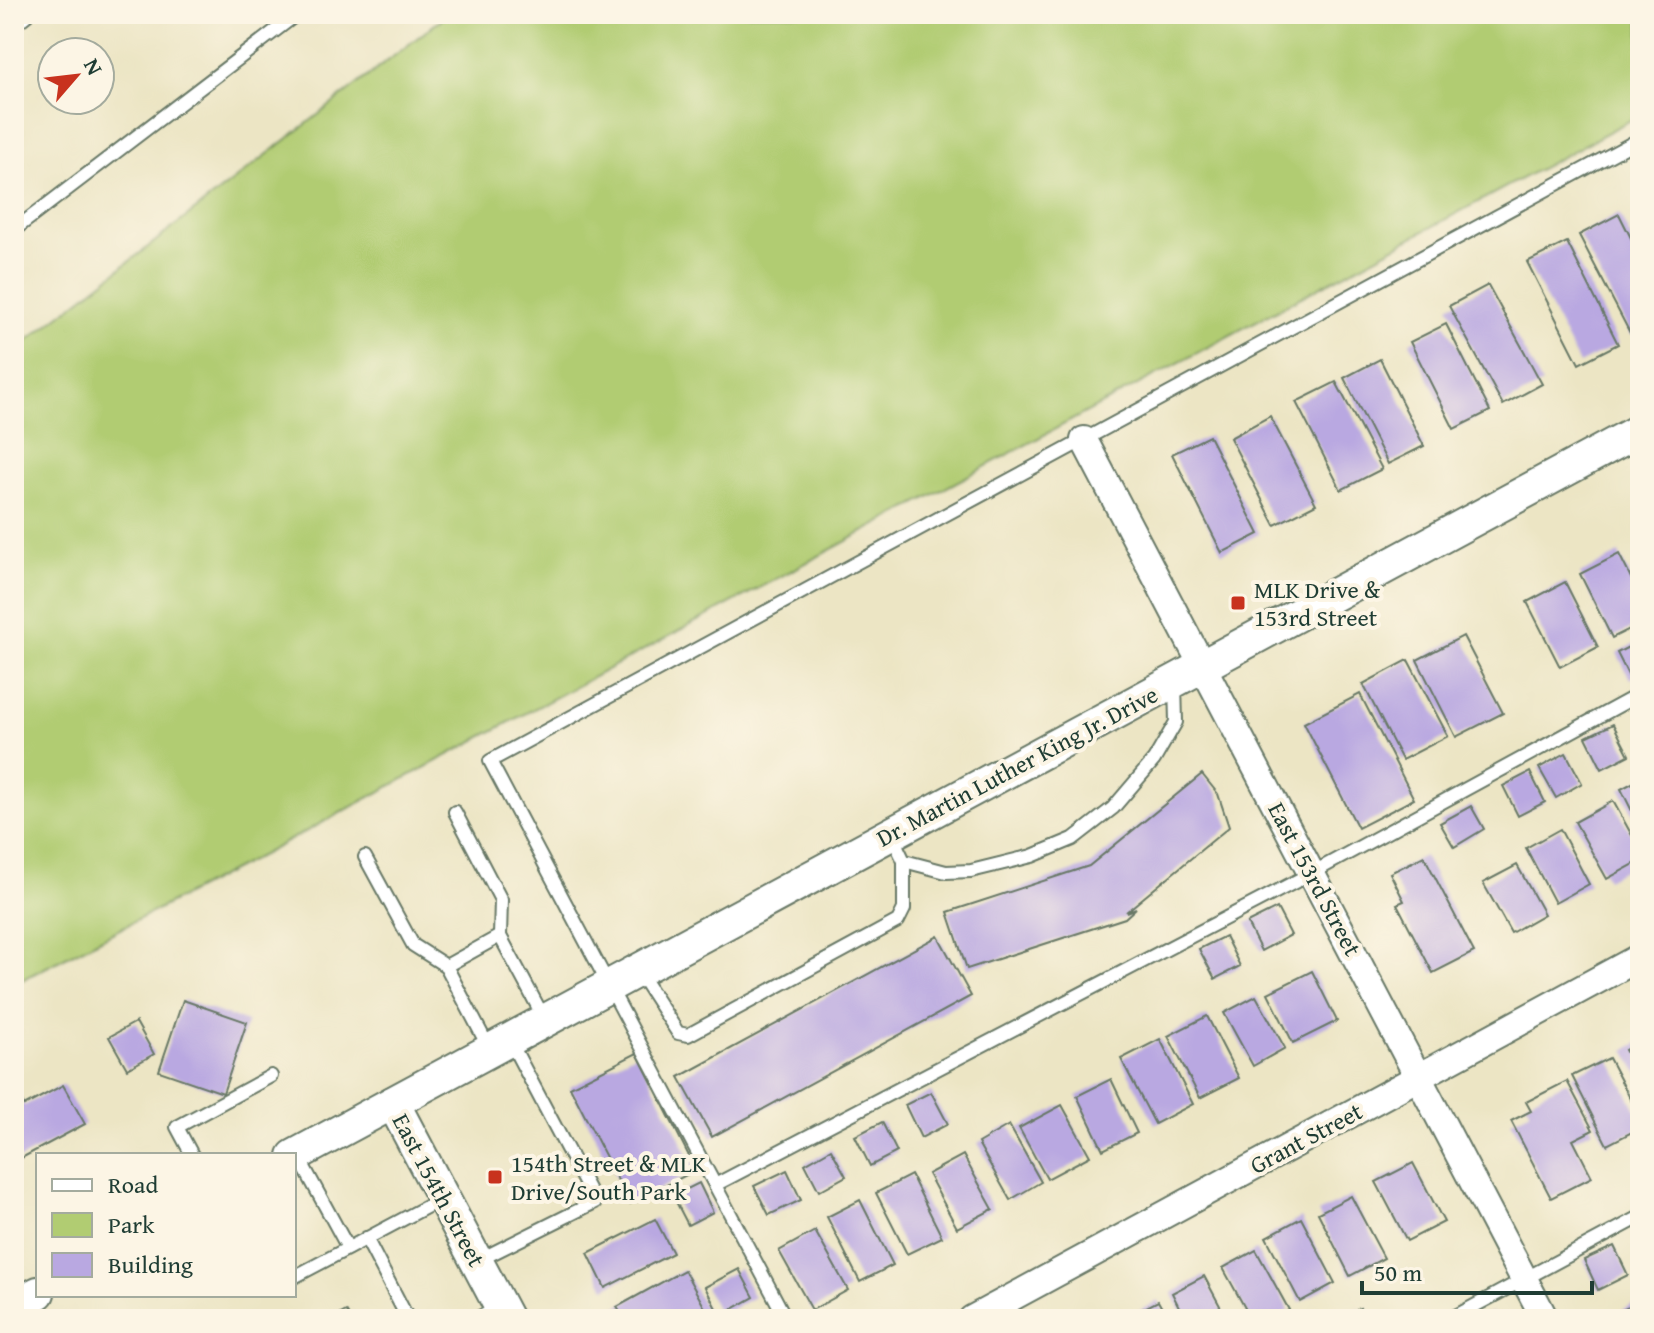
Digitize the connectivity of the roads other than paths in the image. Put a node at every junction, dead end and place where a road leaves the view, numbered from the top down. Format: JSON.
{"nodes":[{"id":1,"x":28,"y":14,"type":"edge"},
{"id":2,"x":297,"y":14,"type":"edge"},
{"id":3,"x":14,"y":25,"type":"edge"},
{"id":4,"x":1640,"y":139,"type":"edge"},
{"id":5,"x":14,"y":230,"type":"edge"},
{"id":6,"x":1640,"y":430,"type":"edge"},
{"id":7,"x":1084,"y":440,"type":"junction"},
{"id":8,"x":1204,"y":666,"type":"junction"},
{"id":9,"x":1175,"y":681,"type":"junction"},
{"id":10,"x":1640,"y":694,"type":"edge"},
{"id":11,"x":455,"y":812,"type":"dead end"},
{"id":12,"x":898,"y":848,"type":"junction"},
{"id":13,"x":365,"y":857,"type":"dead end"},
{"id":14,"x":1312,"y":873,"type":"junction"},
{"id":15,"x":500,"y":936,"type":"junction"},
{"id":16,"x":1640,"y":957,"type":"edge"},
{"id":17,"x":446,"y":966,"type":"junction"},
{"id":18,"x":638,"y":971,"type":"junction"},
{"id":19,"x":609,"y":986,"type":"junction"},
{"id":20,"x":546,"y":1020,"type":"junction"},
{"id":21,"x":500,"y":1045,"type":"junction"},
{"id":22,"x":271,"y":1076,"type":"dead end"},
{"id":23,"x":1418,"y":1077,"type":"junction"},
{"id":24,"x":393,"y":1103,"type":"junction"},
{"id":25,"x":191,"y":1153,"type":"edge"},
{"id":26,"x":296,"y":1155,"type":"edge"},
{"id":27,"x":715,"y":1185,"type":"junction"},
{"id":28,"x":443,"y":1198,"type":"junction"},
{"id":29,"x":1640,"y":1217,"type":"edge"},
{"id":30,"x":366,"y":1238,"type":"junction"},
{"id":31,"x":348,"y":1248,"type":"junction"},
{"id":32,"x":476,"y":1262,"type":"junction"},
{"id":33,"x":296,"y":1276,"type":"edge"},
{"id":34,"x":1524,"y":1279,"type":"junction"},
{"id":35,"x":36,"y":1294,"type":"edge"},
{"id":36,"x":14,"y":1306,"type":"edge"},
{"id":37,"x":494,"y":1315,"type":"edge"},
{"id":38,"x":408,"y":1319,"type":"edge"},
{"id":39,"x":786,"y":1319,"type":"edge"},
{"id":40,"x":972,"y":1319,"type":"edge"},
{"id":41,"x":1450,"y":1319,"type":"edge"},
{"id":42,"x":1545,"y":1319,"type":"edge"}],
"edges":[{"from":1,"to":3,"type":"lane"},
{"from":2,"to":5,"type":"lane"},
{"from":4,"to":7,"type":"lane"},
{"from":6,"to":8,"type":"street","name":"Dr. Martin Luther King Jr. Drive"},
{"from":7,"to":8,"type":"street","name":"East 153rd Street"},
{"from":7,"to":19,"type":"lane"},
{"from":8,"to":9,"type":"street","name":"Dr. Martin Luther King Jr. Drive"},
{"from":8,"to":14,"type":"street","name":"East 153rd Street"},
{"from":9,"to":12,"type":"street","name":"Dr. Martin Luther King Jr. Drive"},
{"from":9,"to":12,"type":"lane"},
{"from":10,"to":14,"type":"lane"},
{"from":11,"to":15,"type":"lane"},
{"from":12,"to":18,"type":"street","name":"Dr. Martin Luther King Jr. Drive"},
{"from":12,"to":18,"type":"lane"},
{"from":13,"to":17,"type":"lane"},
{"from":14,"to":23,"type":"street","name":"East 153rd Street"},
{"from":14,"to":27,"type":"lane"},
{"from":15,"to":17,"type":"lane"},
{"from":15,"to":20,"type":"lane"},
{"from":16,"to":23,"type":"street","name":"Grant Street"},
{"from":17,"to":21,"type":"lane"},
{"from":18,"to":19,"type":"street","name":"Dr. Martin Luther King Jr. Drive"},
{"from":19,"to":20,"type":"street","name":"Dr. Martin Luther King Jr. Drive"},
{"from":19,"to":27,"type":"lane"},
{"from":20,"to":21,"type":"street","name":"Dr. Martin Luther King Jr. Drive"},
{"from":21,"to":24,"type":"street","name":"Dr. Martin Luther King Jr. Drive"},
{"from":21,"to":32,"type":"lane"},
{"from":22,"to":25,"type":"lane"},
{"from":23,"to":34,"type":"street","name":"East 153rd Street"},
{"from":23,"to":40,"type":"street","name":"Grant Street"},
{"from":24,"to":26,"type":"street","name":"Dr. Martin Luther King Jr. Drive"},
{"from":24,"to":28,"type":"street","name":"East 154th Street"},
{"from":26,"to":31,"type":"lane"},
{"from":27,"to":39,"type":"lane"},
{"from":28,"to":30,"type":"lane"},
{"from":28,"to":32,"type":"street","name":"East 154th Street"},
{"from":29,"to":34,"type":"lane"},
{"from":30,"to":31,"type":"lane"},
{"from":30,"to":38,"type":"lane"},
{"from":31,"to":33,"type":"lane"},
{"from":32,"to":37,"type":"street","name":"East 154th Street"},
{"from":34,"to":41,"type":"lane"},
{"from":34,"to":42,"type":"street","name":"East 153rd Street"},
{"from":35,"to":36,"type":"street"}]}
